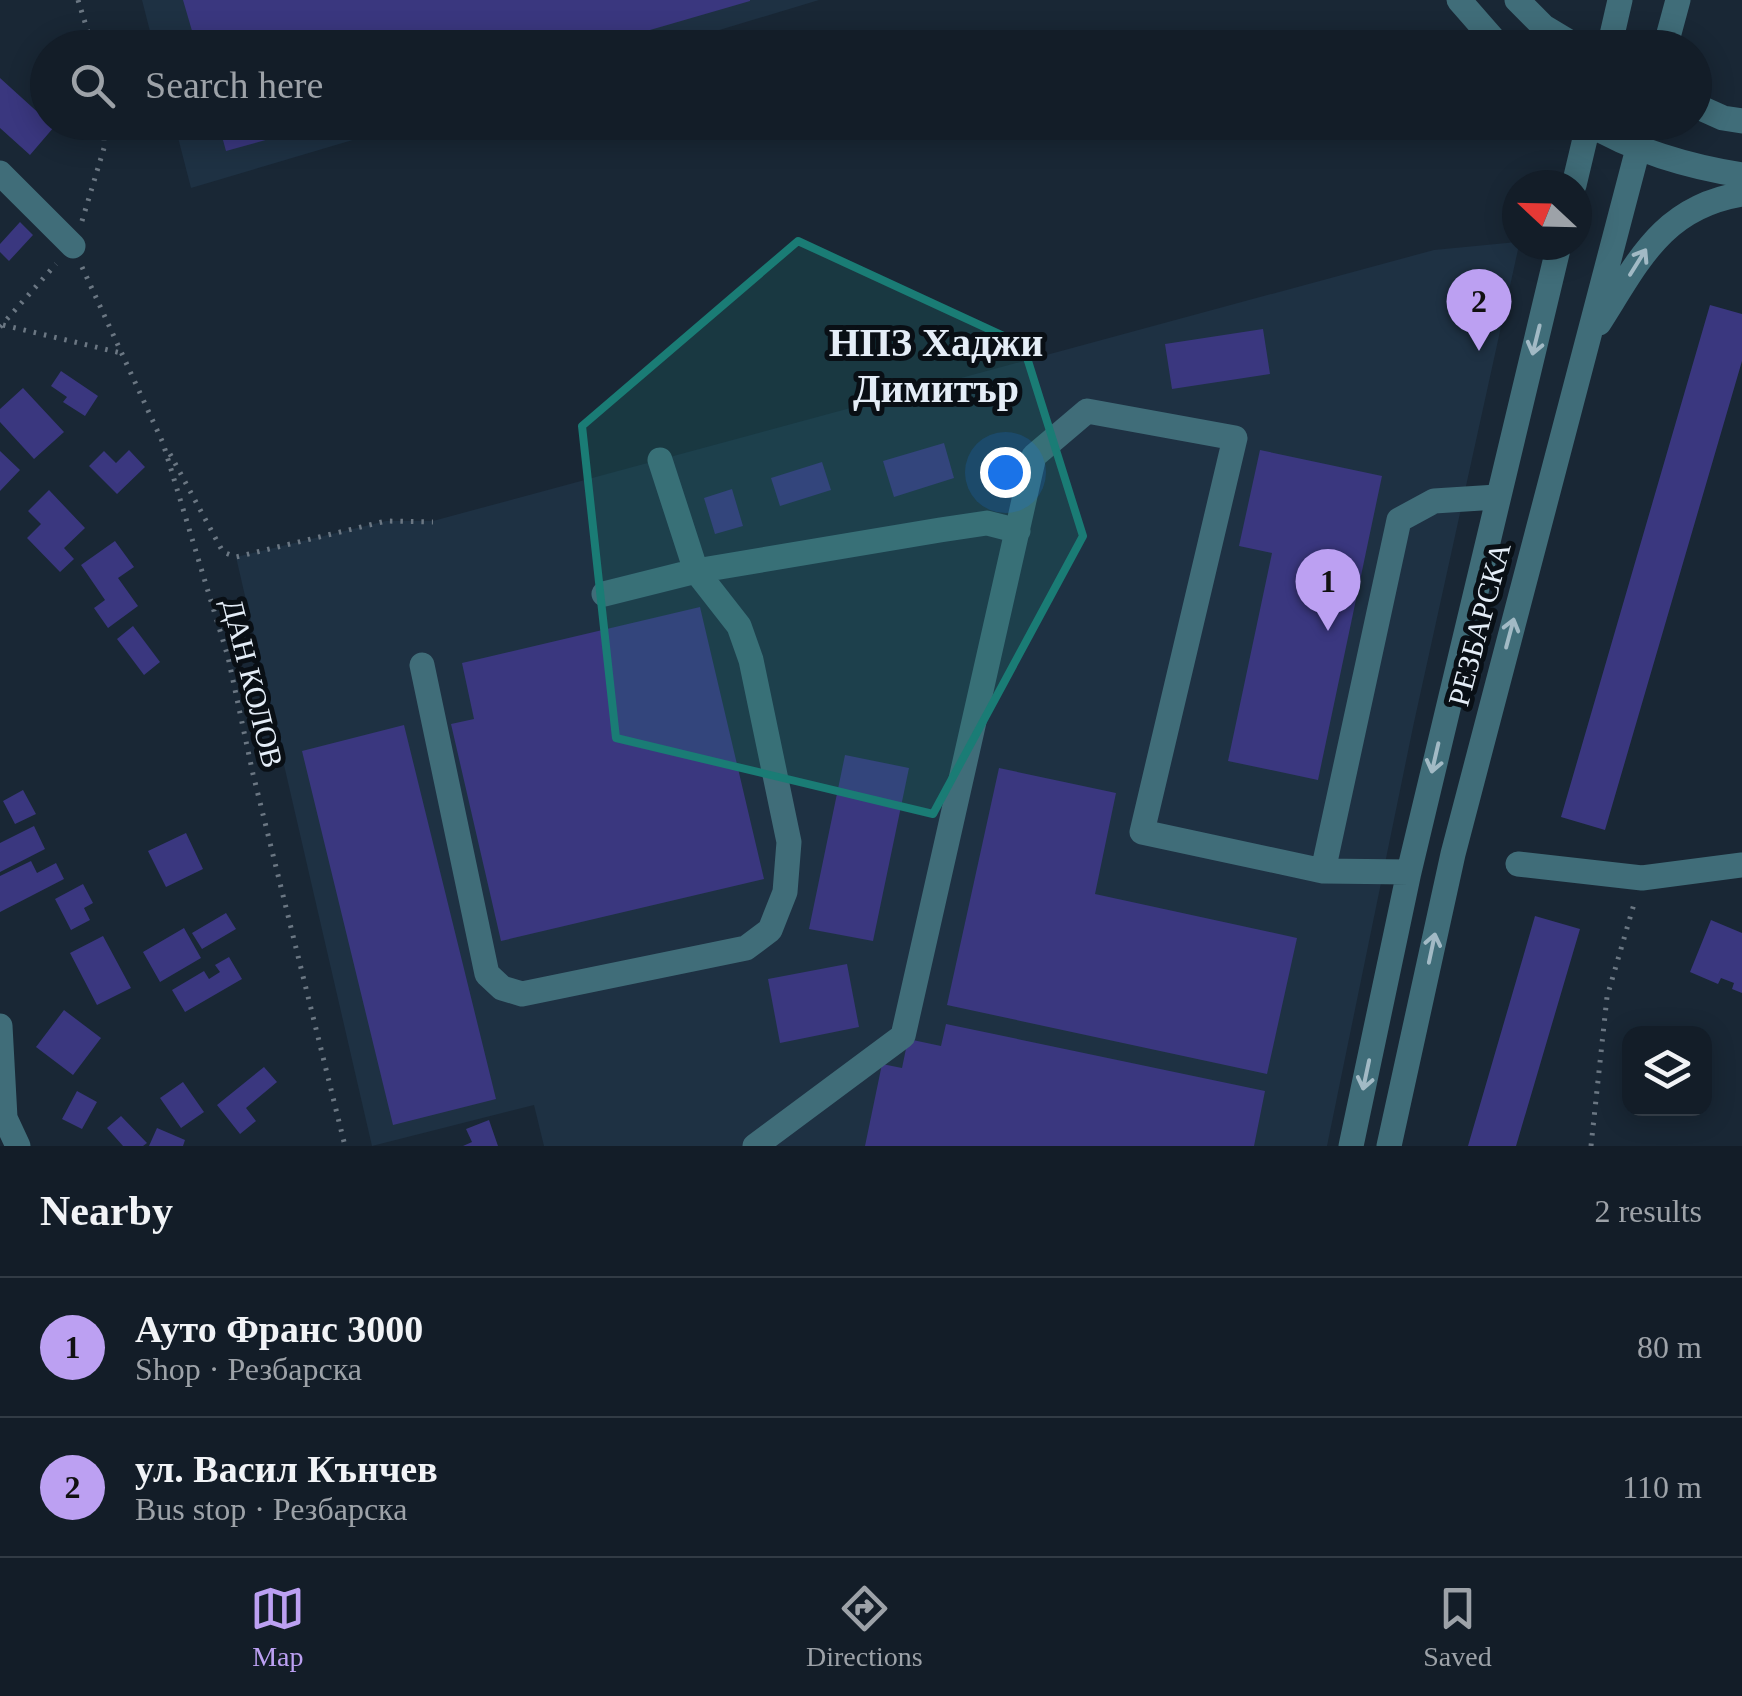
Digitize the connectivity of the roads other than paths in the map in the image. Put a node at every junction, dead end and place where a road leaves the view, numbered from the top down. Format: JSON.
{"nodes":[{"id":1,"x":1460,"y":0,"type":"edge"},
{"id":2,"x":1517,"y":0,"type":"edge"},
{"id":3,"x":1620,"y":0,"type":"edge"},
{"id":4,"x":1678,"y":0,"type":"edge"},
{"id":5,"x":1485,"y":30,"type":"edge"},
{"id":6,"x":1549,"y":30,"type":"edge"},
{"id":7,"x":1613,"y":30,"type":"edge"},
{"id":8,"x":1670,"y":30,"type":"edge"},
{"id":9,"x":1712,"y":113,"type":"edge"},
{"id":10,"x":1742,"y":121,"type":"edge"},
{"id":11,"x":1584,"y":140,"type":"edge"},
{"id":12,"x":1639,"y":140,"type":"edge"},
{"id":13,"x":1652,"y":140,"type":"edge"},
{"id":14,"x":1577,"y":170,"type":"edge"},
{"id":15,"x":0,"y":172,"type":"edge"},
{"id":16,"x":1742,"y":175,"type":"edge"},
{"id":17,"x":1742,"y":194,"type":"edge"},
{"id":18,"x":72,"y":246,"type":"road end"},
{"id":19,"x":1555,"y":260,"type":"edge"},
{"id":20,"x":1586,"y":344,"type":"junction"},
{"id":21,"x":660,"y":460,"type":"dead end"},
{"id":22,"x":1496,"y":497,"type":"junction"},
{"id":23,"x":1018,"y":531,"type":"junction"},
{"id":24,"x":696,"y":571,"type":"junction"},
{"id":25,"x":604,"y":594,"type":"dead end"},
{"id":26,"x":422,"y":665,"type":"dead end"},
{"id":27,"x":1518,"y":864,"type":"dead end"},
{"id":28,"x":1742,"y":865,"type":"edge"},
{"id":29,"x":1324,"y":871,"type":"junction"},
{"id":30,"x":1408,"y":872,"type":"junction"},
{"id":31,"x":0,"y":1026,"type":"edge"},
{"id":32,"x":18,"y":1146,"type":"edge"},
{"id":33,"x":754,"y":1146,"type":"edge"},
{"id":34,"x":1351,"y":1146,"type":"edge"},
{"id":35,"x":1389,"y":1146,"type":"edge"}],
"edges":[{"from":1,"to":5,"type":"street"},
{"from":2,"to":6,"type":"street"},
{"from":3,"to":7,"type":"street"},
{"from":4,"to":8,"type":"street"},
{"from":9,"to":10,"type":"street"},
{"from":11,"to":14,"type":"street"},
{"from":12,"to":20,"type":"street","name":"РЕЗБАРСКА"},
{"from":13,"to":16,"type":"street"},
{"from":15,"to":18,"type":"street"},
{"from":20,"to":17,"type":"street","one_way":true},
{"from":19,"to":22,"type":"street","name":"РЕЗБАРСКА","one_way":true},
{"from":35,"to":20,"type":"street","name":"РЕЗБАРСКА","one_way":true},
{"from":21,"to":24,"type":"street"},
{"from":22,"to":29,"type":"street"},
{"from":22,"to":30,"type":"street","name":"РЕЗБАРСКА","one_way":true},
{"from":23,"to":24,"type":"street"},
{"from":23,"to":29,"type":"street"},
{"from":23,"to":33,"type":"street"},
{"from":24,"to":25,"type":"street"},
{"from":24,"to":26,"type":"street"},
{"from":27,"to":28,"type":"street"},
{"from":29,"to":30,"type":"street"},
{"from":30,"to":34,"type":"street","name":"РЕЗБАРСКА","one_way":true},
{"from":31,"to":32,"type":"street"}]}
